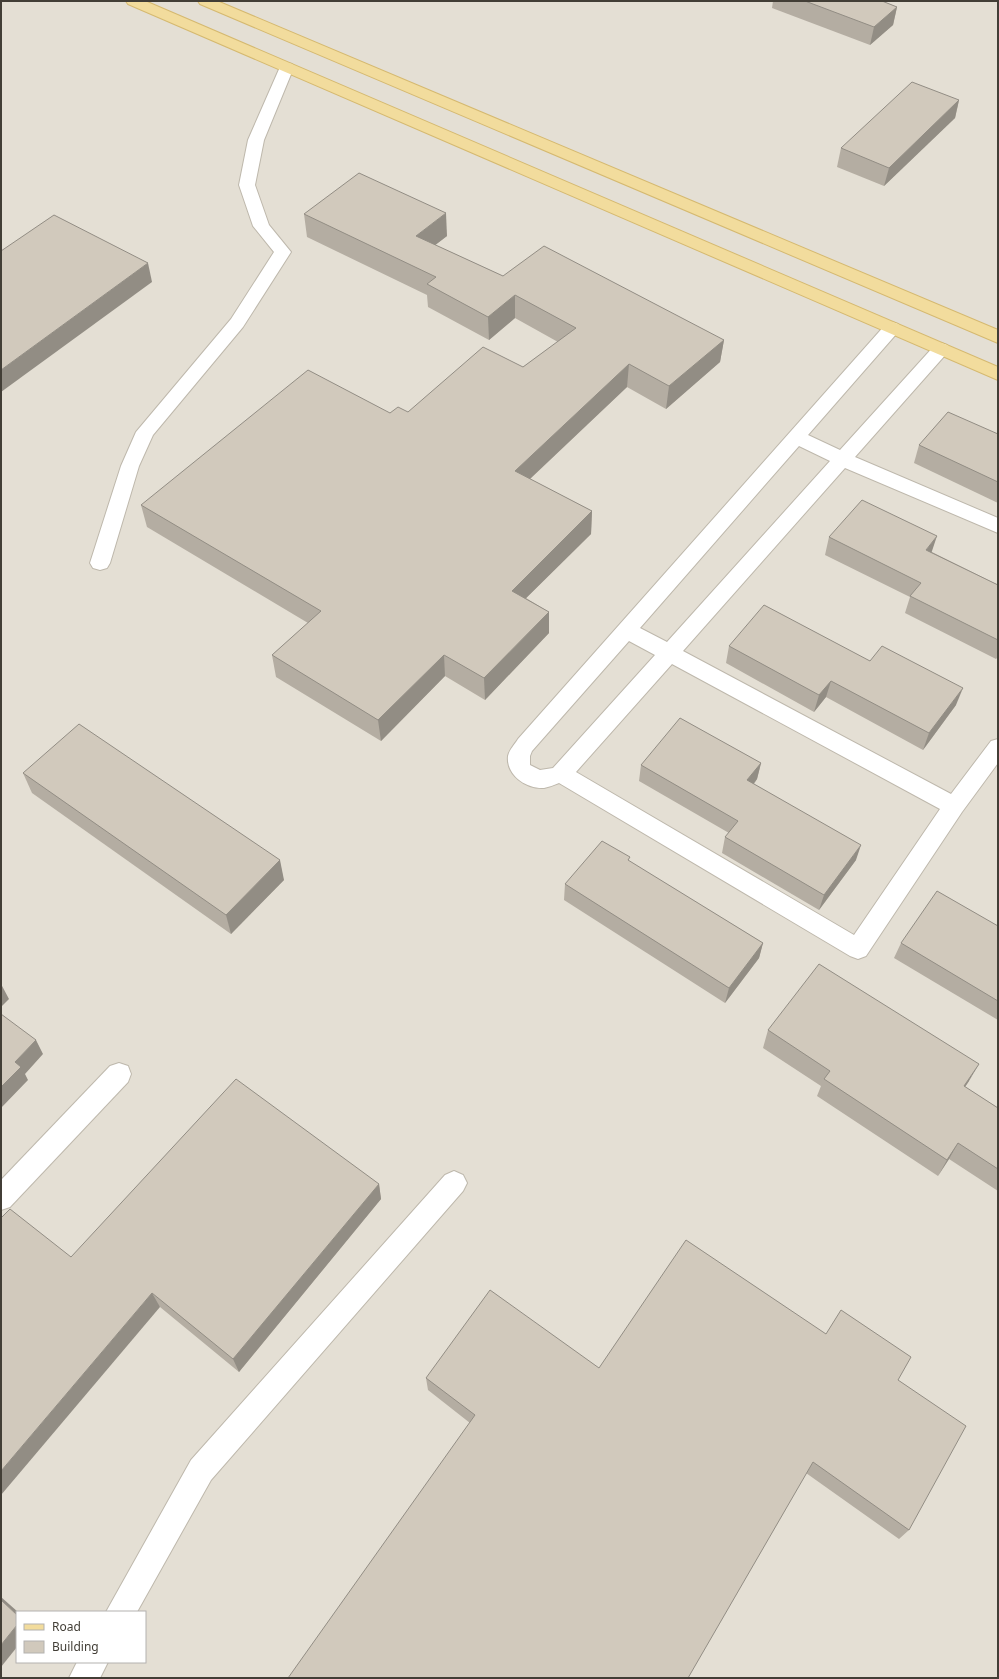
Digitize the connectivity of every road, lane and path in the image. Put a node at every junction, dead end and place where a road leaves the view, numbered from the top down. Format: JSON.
{"nodes":[{"id":1,"x":134,"y":1,"type":"edge"},
{"id":2,"x":205,"y":1,"type":"edge"},
{"id":3,"x":287,"y":67,"type":"junction"},
{"id":4,"x":795,"y":269,"type":"junction"},
{"id":5,"x":892,"y":328,"type":"junction"},
{"id":6,"x":998,"y":337,"type":"edge"},
{"id":7,"x":941,"y":349,"type":"junction"},
{"id":8,"x":998,"y":374,"type":"edge"},
{"id":9,"x":797,"y":437,"type":"junction"},
{"id":10,"x":842,"y":459,"type":"junction"},
{"id":11,"x":998,"y":526,"type":"edge"},
{"id":12,"x":100,"y":563,"type":"dead end"},
{"id":13,"x":626,"y":630,"type":"junction"},
{"id":14,"x":670,"y":653,"type":"junction"},
{"id":15,"x":998,"y":747,"type":"edge"},
{"id":16,"x":561,"y":774,"type":"junction"},
{"id":17,"x":954,"y":806,"type":"junction"},
{"id":18,"x":119,"y":1074,"type":"dead end"},
{"id":19,"x":454,"y":1183,"type":"dead end"},
{"id":20,"x":1,"y":1198,"type":"edge"},
{"id":21,"x":122,"y":1611,"type":"edge"},
{"id":22,"x":92,"y":1663,"type":"edge"},
{"id":23,"x":84,"y":1678,"type":"edge"}],
"edges":[{"from":1,"to":3,"type":"main road"},
{"from":2,"to":4,"type":"main road"},
{"from":3,"to":4,"type":"main road"},
{"from":3,"to":12,"type":"street"},
{"from":4,"to":5,"type":"main road"},
{"from":4,"to":6,"type":"main road"},
{"from":5,"to":7,"type":"main road"},
{"from":5,"to":9,"type":"street"},
{"from":7,"to":8,"type":"main road"},
{"from":7,"to":10,"type":"street"},
{"from":9,"to":10,"type":"street"},
{"from":9,"to":13,"type":"street"},
{"from":10,"to":11,"type":"street"},
{"from":10,"to":14,"type":"street"},
{"from":13,"to":14,"type":"street"},
{"from":13,"to":16,"type":"street"},
{"from":14,"to":16,"type":"street"},
{"from":14,"to":17,"type":"street"},
{"from":15,"to":17,"type":"street"},
{"from":16,"to":17,"type":"street"},
{"from":18,"to":20,"type":"street"},
{"from":19,"to":21,"type":"street"},
{"from":22,"to":23,"type":"street"}]}
